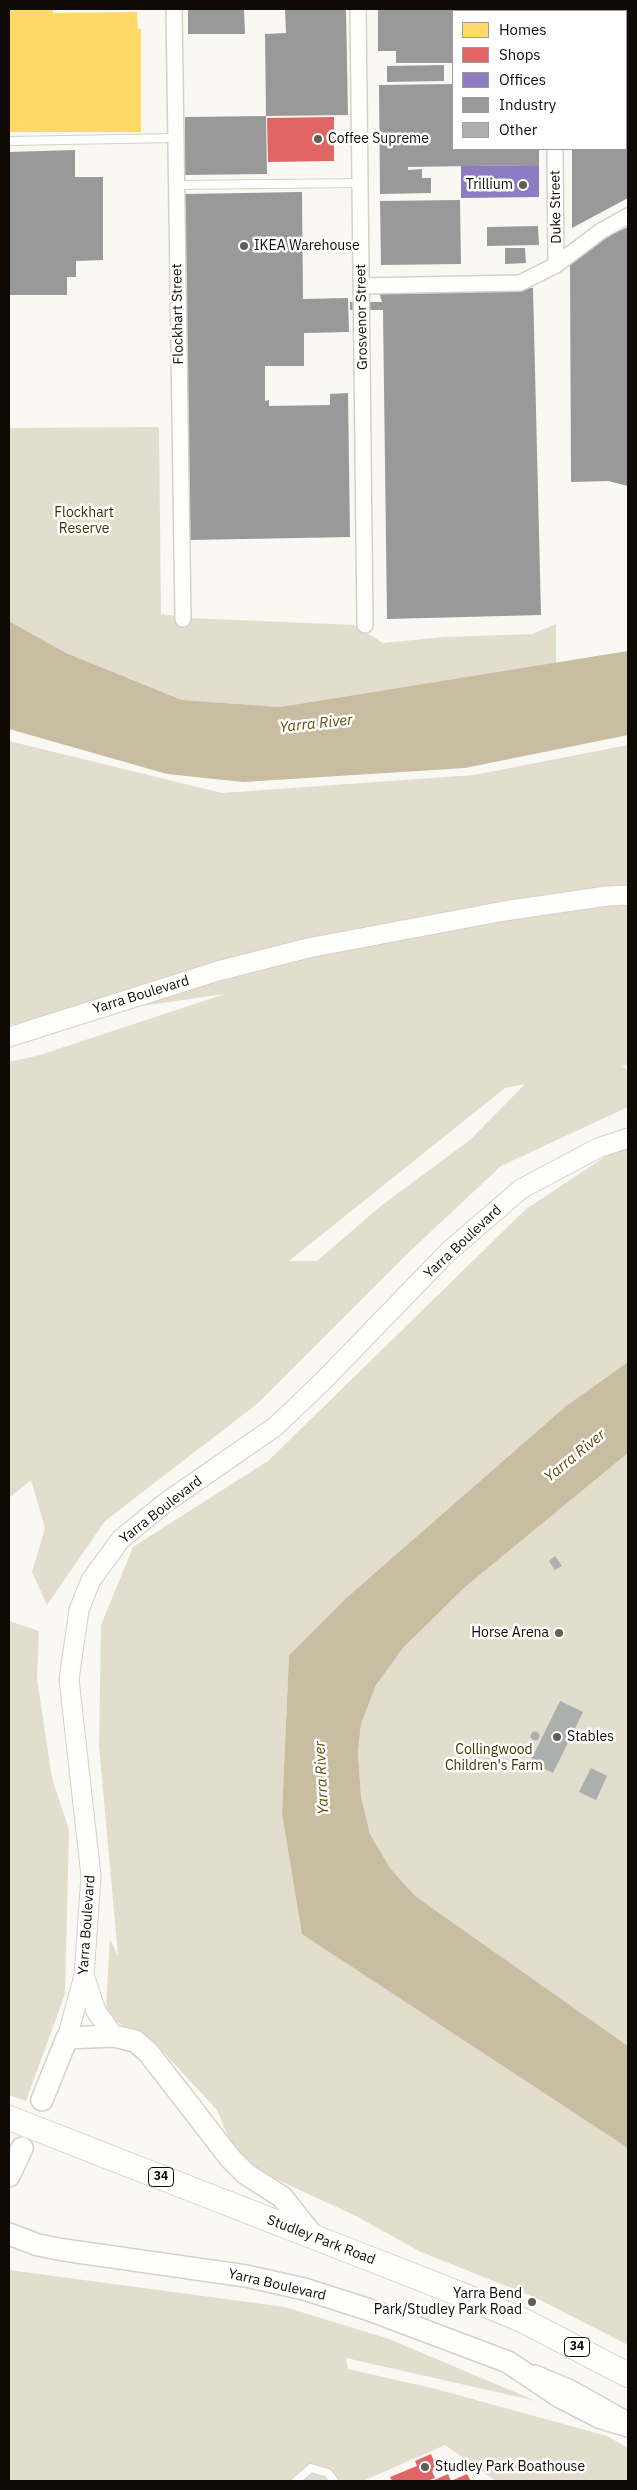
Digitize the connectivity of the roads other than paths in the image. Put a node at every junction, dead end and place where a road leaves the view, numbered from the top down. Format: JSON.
{"nodes":[{"id":1,"x":174,"y":9,"type":"edge"},
{"id":2,"x":358,"y":9,"type":"edge"},
{"id":3,"x":176,"y":138,"type":"junction"},
{"id":4,"x":9,"y":141,"type":"edge"},
{"id":5,"x":555,"y":150,"type":"edge"},
{"id":6,"x":361,"y":182,"type":"junction"},
{"id":7,"x":176,"y":185,"type":"junction"},
{"id":8,"x":628,"y":216,"type":"edge"},
{"id":9,"x":556,"y":265,"type":"junction"},
{"id":10,"x":362,"y":286,"type":"junction"},
{"id":11,"x":183,"y":619,"type":"dead end"},
{"id":12,"x":366,"y":625,"type":"dead end"},
{"id":13,"x":628,"y":895,"type":"edge"},
{"id":14,"x":9,"y":1037,"type":"edge"},
{"id":15,"x":628,"y":1138,"type":"edge"},
{"id":16,"x":84,"y":1976,"type":"junction"},
{"id":17,"x":114,"y":2036,"type":"junction"},
{"id":18,"x":67,"y":2038,"type":"junction"},
{"id":19,"x":42,"y":2100,"type":"dead end"},
{"id":20,"x":9,"y":2118,"type":"edge"},
{"id":21,"x":22,"y":2148,"type":"dead end"},
{"id":22,"x":9,"y":2176,"type":"edge"},
{"id":23,"x":9,"y":2234,"type":"edge"},
{"id":24,"x":314,"y":2236,"type":"junction"},
{"id":25,"x":508,"y":2362,"type":"junction"},
{"id":26,"x":628,"y":2375,"type":"edge"},
{"id":27,"x":601,"y":2418,"type":"junction"},
{"id":28,"x":628,"y":2420,"type":"edge"},
{"id":29,"x":628,"y":2426,"type":"edge"},
{"id":30,"x":628,"y":2435,"type":"edge"},
{"id":31,"x":296,"y":2481,"type":"edge"},
{"id":32,"x":334,"y":2481,"type":"edge"}],
"edges":[{"from":1,"to":3,"type":"street","name":"Flockhart Street"},
{"from":2,"to":6,"type":"street","name":"Grosvenor Street"},
{"from":3,"to":4,"type":"lane"},
{"from":3,"to":7,"type":"street","name":"Flockhart Street"},
{"from":5,"to":9,"type":"street","name":"Duke Street"},
{"from":6,"to":7,"type":"lane"},
{"from":6,"to":10,"type":"street","name":"Grosvenor Street"},
{"from":7,"to":11,"type":"street","name":"Flockhart Street"},
{"from":8,"to":9,"type":"street"},
{"from":9,"to":10,"type":"street"},
{"from":10,"to":12,"type":"street","name":"Grosvenor Street"},
{"from":13,"to":14,"type":"street","name":"Yarra Boulevard"},
{"from":15,"to":16,"type":"street","name":"Yarra Boulevard"},
{"from":16,"to":17,"type":"street"},
{"from":16,"to":18,"type":"street","name":"Yarra Boulevard"},
{"from":17,"to":18,"type":"main road"},
{"from":17,"to":24,"type":"main road"},
{"from":18,"to":19,"type":"main road","name":"Yarra Boulevard"},
{"from":20,"to":24,"type":"main road","name":"Studley Park Road","number":"34"},
{"from":21,"to":22,"type":"main road"},
{"from":23,"to":25,"type":"main road","name":"Yarra Boulevard"},
{"from":24,"to":26,"type":"main road","name":"Studley Park Road","number":"34"},
{"from":25,"to":27,"type":"main road","name":"Yarra Boulevard"},
{"from":25,"to":28,"type":"street","name":"Yarra Boulevard"},
{"from":27,"to":29,"type":"main road"},
{"from":27,"to":30,"type":"street","name":"Yarra Boulevard"},
{"from":31,"to":32,"type":"lane"}]}
